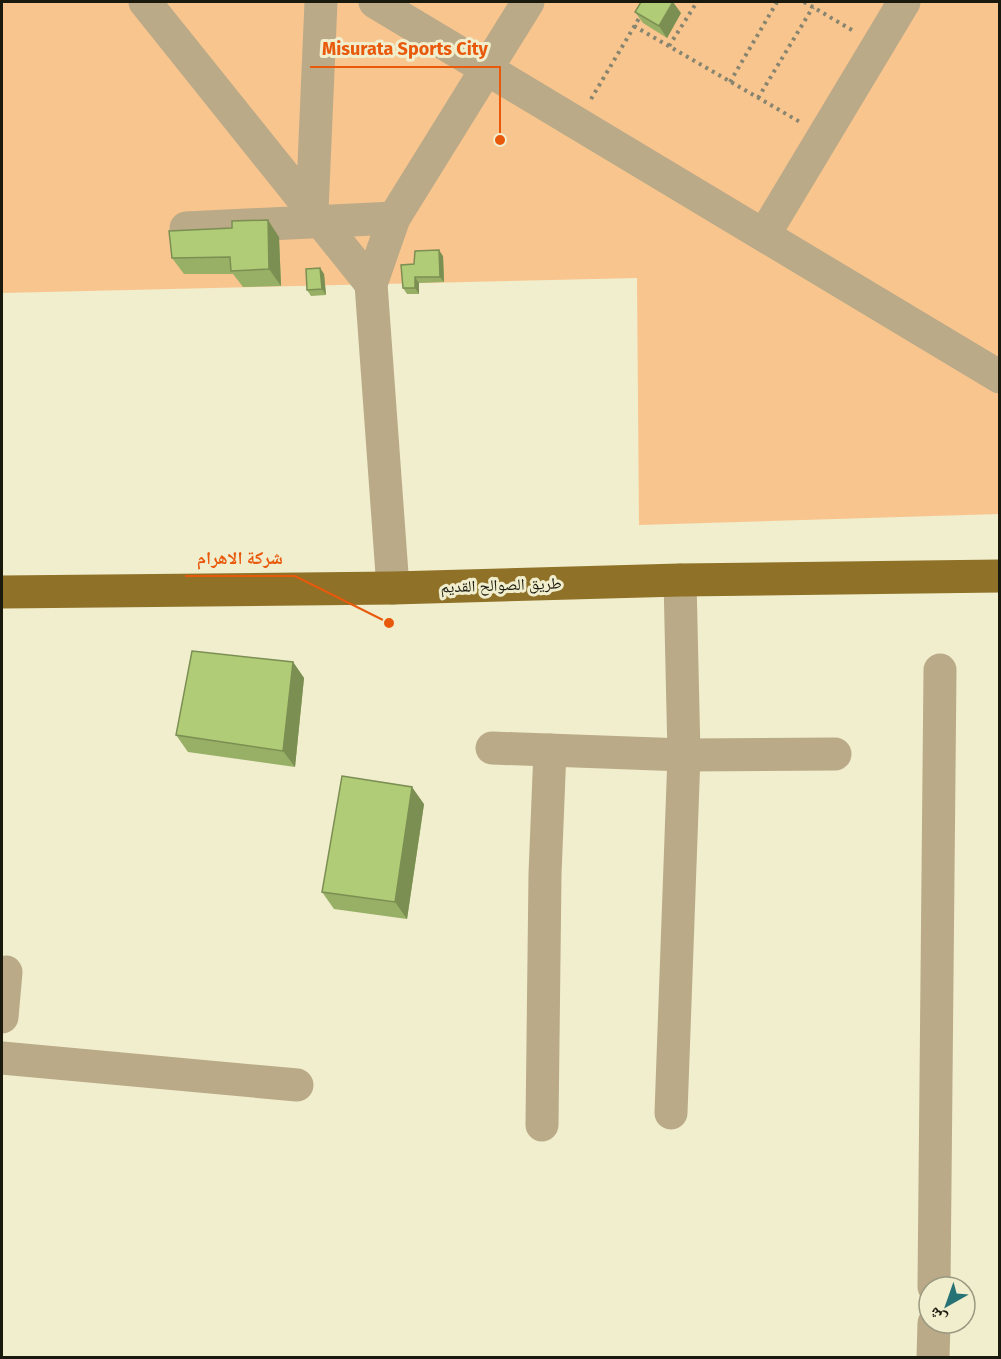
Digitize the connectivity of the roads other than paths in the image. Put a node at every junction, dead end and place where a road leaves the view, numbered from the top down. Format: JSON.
{"nodes":[{"id":1,"x":145,"y":2,"type":"edge"},
{"id":2,"x":321,"y":2,"type":"edge"},
{"id":3,"x":375,"y":2,"type":"edge"},
{"id":4,"x":528,"y":2,"type":"edge"},
{"id":5,"x":904,"y":2,"type":"edge"},
{"id":6,"x":486,"y":68,"type":"junction"},
{"id":7,"x":316,"y":216,"type":"junction"},
{"id":8,"x":394,"y":218,"type":"junction"},
{"id":9,"x":186,"y":228,"type":"edge"},
{"id":10,"x":764,"y":235,"type":"junction"},
{"id":11,"x":371,"y":284,"type":"junction"},
{"id":12,"x":999,"y":377,"type":"edge"},
{"id":13,"x":999,"y":576,"type":"edge"},
{"id":14,"x":680,"y":580,"type":"junction"},
{"id":15,"x":393,"y":588,"type":"junction"},
{"id":16,"x":2,"y":592,"type":"edge"},
{"id":17,"x":940,"y":670,"type":"dead end"},
{"id":18,"x":492,"y":748,"type":"dead end"},
{"id":19,"x":550,"y":750,"type":"junction"},
{"id":20,"x":834,"y":754,"type":"dead end"},
{"id":21,"x":684,"y":755,"type":"junction"},
{"id":22,"x":6,"y":972,"type":"dead end"},
{"id":23,"x":2,"y":1017,"type":"edge"},
{"id":24,"x":2,"y":1058,"type":"edge"},
{"id":25,"x":297,"y":1085,"type":"dead end"},
{"id":26,"x":671,"y":1113,"type":"dead end"},
{"id":27,"x":542,"y":1125,"type":"dead end"},
{"id":28,"x":934,"y":1275,"type":"edge"},
{"id":29,"x":934,"y":1335,"type":"edge"},
{"id":30,"x":933,"y":1358,"type":"edge"}],
"edges":[{"from":1,"to":7,"type":"street"},
{"from":2,"to":7,"type":"street"},
{"from":3,"to":6,"type":"street"},
{"from":4,"to":6,"type":"street"},
{"from":5,"to":10,"type":"street"},
{"from":6,"to":8,"type":"street"},
{"from":6,"to":10,"type":"street"},
{"from":7,"to":8,"type":"street"},
{"from":7,"to":9,"type":"street"},
{"from":7,"to":11,"type":"street"},
{"from":8,"to":11,"type":"street"},
{"from":10,"to":12,"type":"street"},
{"from":11,"to":15,"type":"street"},
{"from":13,"to":14,"type":"main road","name":"طريق الصوالح القديم"},
{"from":14,"to":15,"type":"main road","name":"طريق الصوالح القديم"},
{"from":14,"to":21,"type":"street"},
{"from":15,"to":16,"type":"main road","name":"طريق الصوالح القديم"},
{"from":17,"to":28,"type":"street"},
{"from":18,"to":19,"type":"street"},
{"from":19,"to":21,"type":"street"},
{"from":19,"to":27,"type":"street"},
{"from":20,"to":21,"type":"street"},
{"from":21,"to":26,"type":"street"},
{"from":22,"to":23,"type":"street"},
{"from":24,"to":25,"type":"street"},
{"from":29,"to":30,"type":"street"}]}
